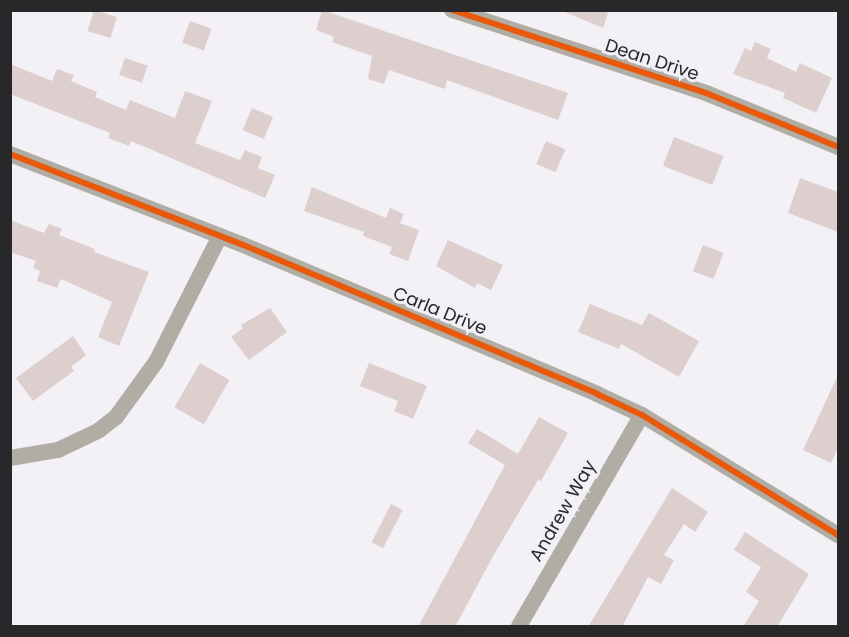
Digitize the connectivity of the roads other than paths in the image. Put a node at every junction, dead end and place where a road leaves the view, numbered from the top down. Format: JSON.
{"nodes":[{"id":1,"x":452,"y":10,"type":"edge"},
{"id":2,"x":838,"y":147,"type":"edge"},
{"id":3,"x":10,"y":154,"type":"edge"},
{"id":4,"x":220,"y":236,"type":"junction"},
{"id":5,"x":642,"y":415,"type":"junction"},
{"id":6,"x":10,"y":458,"type":"edge"},
{"id":7,"x":838,"y":535,"type":"edge"},
{"id":8,"x":519,"y":627,"type":"edge"}],
"edges":[{"from":1,"to":2,"type":"street","name":"Dean Drive"},
{"from":3,"to":4,"type":"street","name":"Carla Drive"},
{"from":4,"to":5,"type":"street","name":"Carla Drive"},
{"from":4,"to":6,"type":"street"},
{"from":5,"to":7,"type":"street","name":"Carla Drive"},
{"from":5,"to":8,"type":"street","name":"Andrew Way"}]}
